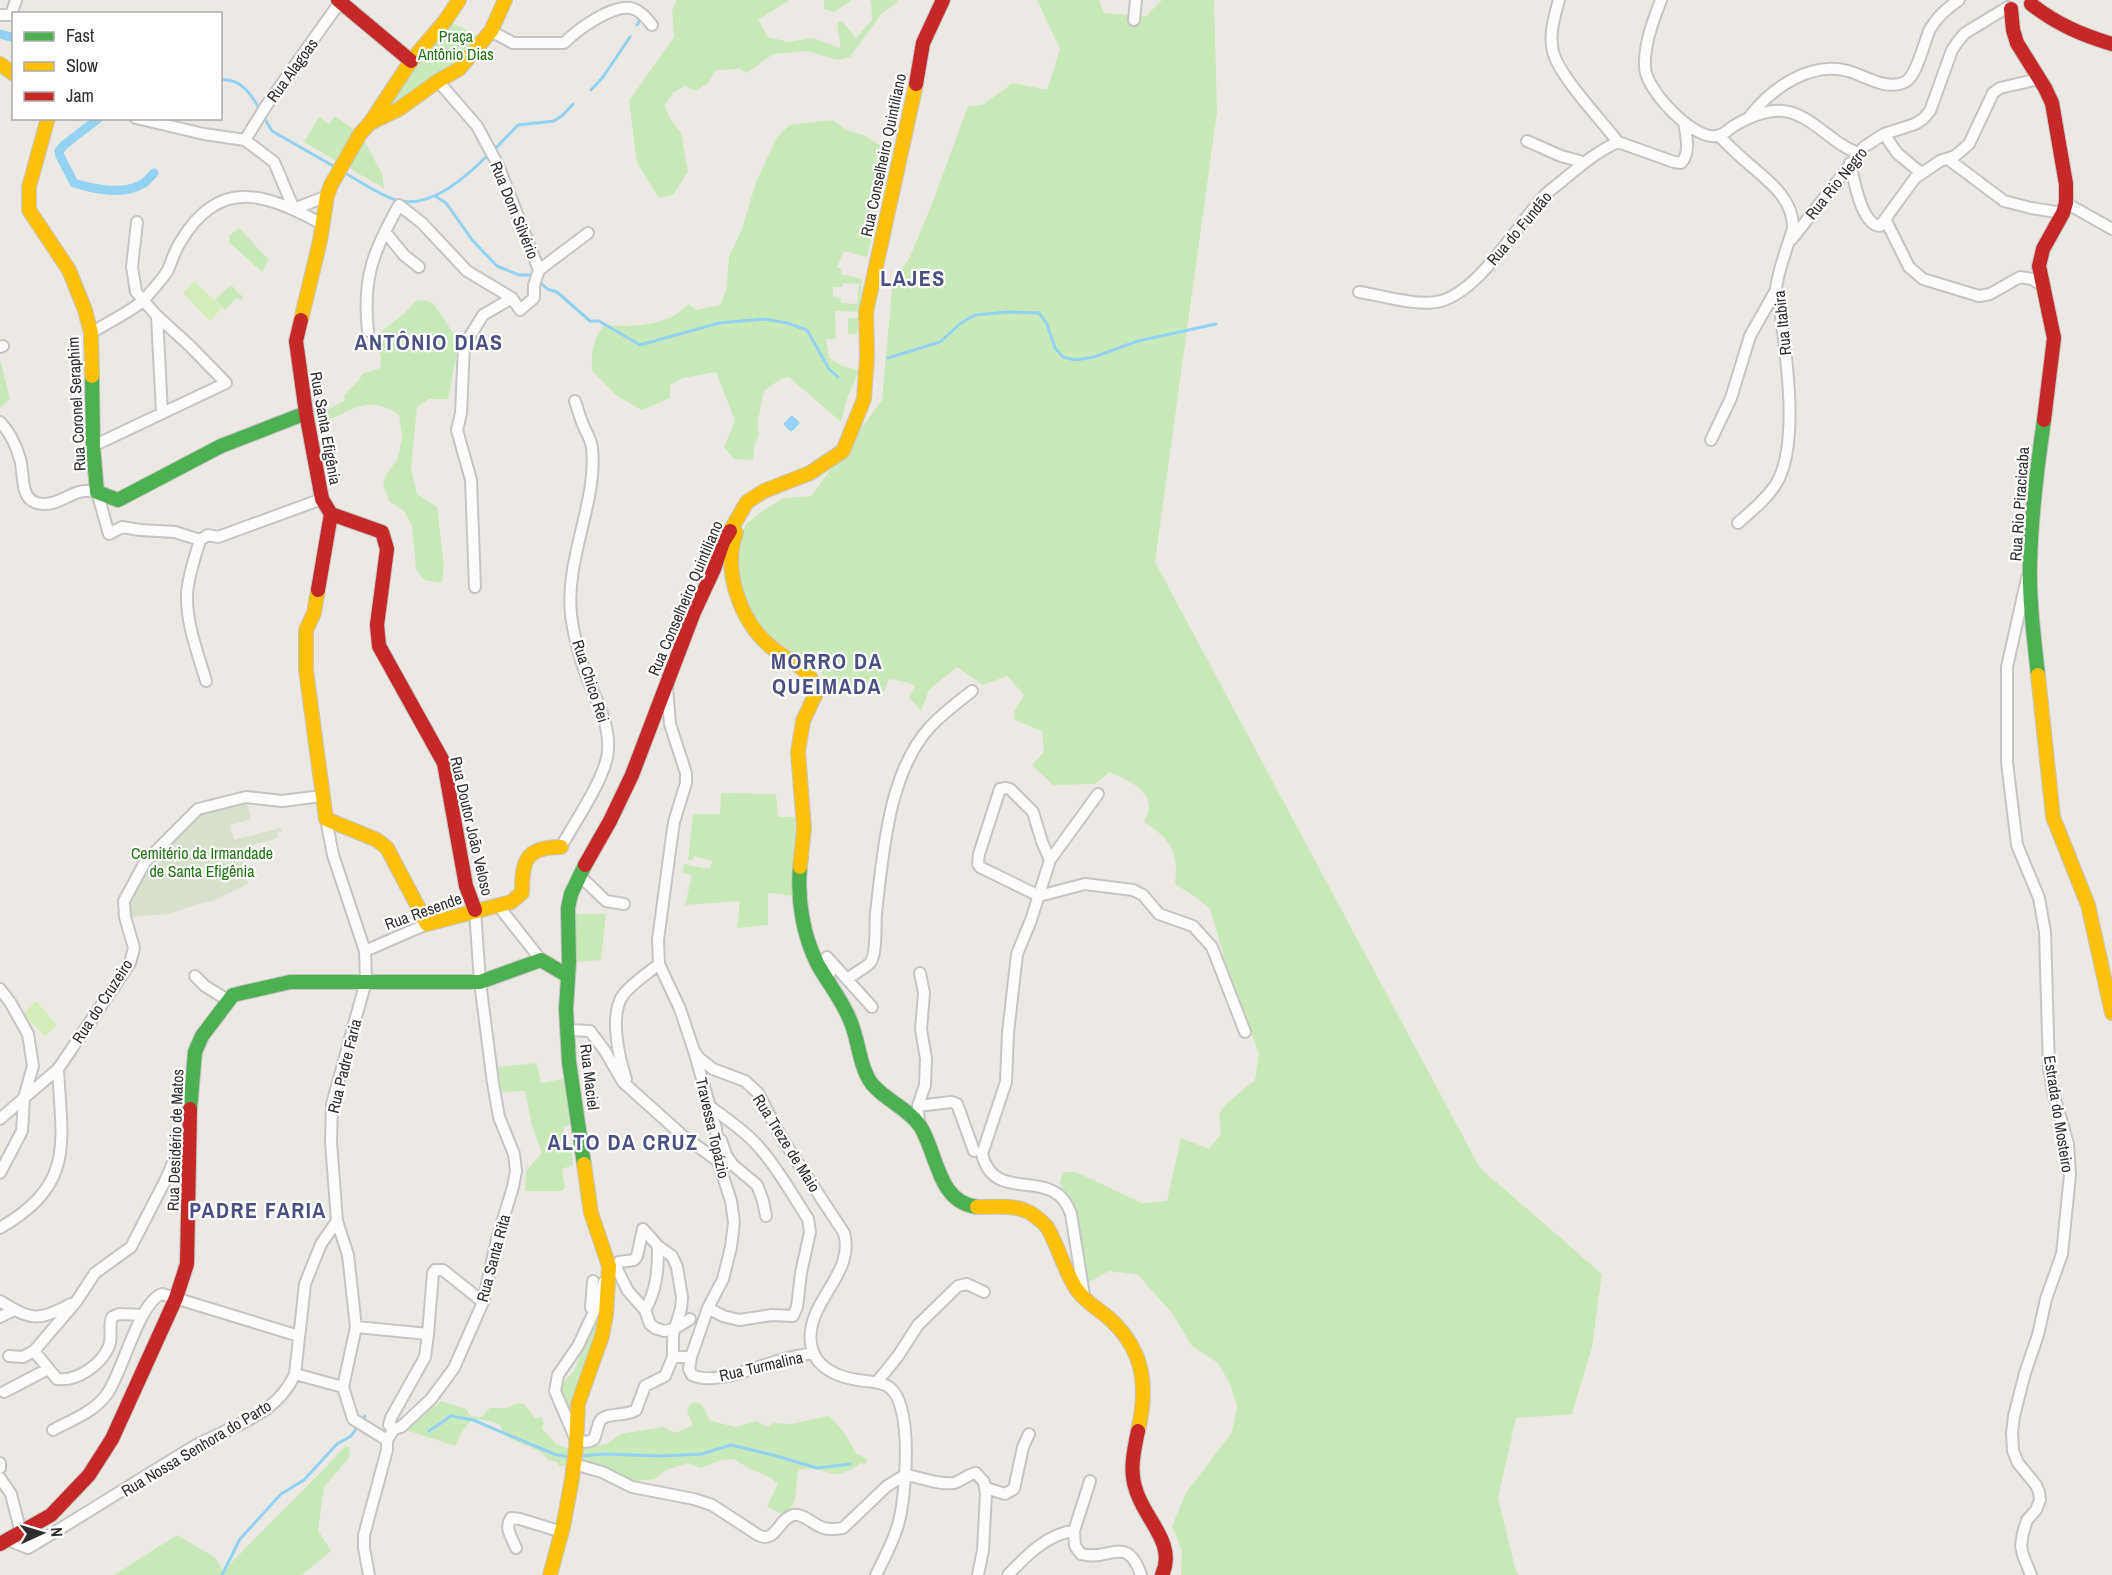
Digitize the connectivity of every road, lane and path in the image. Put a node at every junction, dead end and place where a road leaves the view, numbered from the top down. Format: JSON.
{"nodes":[{"id":1,"x":16,"y":0,"type":"edge"},
{"id":2,"x":459,"y":0,"type":"edge"},
{"id":3,"x":505,"y":0,"type":"edge"},
{"id":4,"x":943,"y":0,"type":"edge"},
{"id":5,"x":1136,"y":0,"type":"edge"},
{"id":6,"x":1559,"y":0,"type":"edge"},
{"id":7,"x":1661,"y":0,"type":"edge"},
{"id":8,"x":1959,"y":0,"type":"edge"},
{"id":9,"x":339,"y":1,"type":"edge"},
{"id":10,"x":2031,"y":2,"type":"edge"},
{"id":11,"x":2008,"y":5,"type":"edge"},
{"id":12,"x":0,"y":15,"type":"edge"},
{"id":13,"x":1134,"y":20,"type":"dead end"},
{"id":14,"x":652,"y":25,"type":"dead end"},
{"id":15,"x":491,"y":32,"type":"junction"},
{"id":16,"x":2112,"y":44,"type":"edge"},
{"id":17,"x":411,"y":62,"type":"junction"},
{"id":18,"x":2039,"y":79,"type":"junction"},
{"id":19,"x":438,"y":81,"type":"junction"},
{"id":20,"x":1750,"y":116,"type":"junction"},
{"id":21,"x":47,"y":120,"type":"edge"},
{"id":22,"x":145,"y":120,"type":"edge"},
{"id":23,"x":190,"y":120,"type":"edge"},
{"id":24,"x":1684,"y":122,"type":"junction"},
{"id":25,"x":370,"y":123,"type":"junction"},
{"id":26,"x":183,"y":129,"type":"junction"},
{"id":27,"x":1884,"y":134,"type":"junction"},
{"id":28,"x":1719,"y":136,"type":"junction"},
{"id":29,"x":245,"y":140,"type":"junction"},
{"id":30,"x":1527,"y":141,"type":"dead end"},
{"id":31,"x":1618,"y":142,"type":"junction"},
{"id":32,"x":1859,"y":153,"type":"junction"},
{"id":33,"x":1948,"y":159,"type":"junction"},
{"id":34,"x":1583,"y":162,"type":"junction"},
{"id":35,"x":1850,"y":163,"type":"junction"},
{"id":36,"x":1921,"y":173,"type":"junction"},
{"id":37,"x":329,"y":190,"type":"junction"},
{"id":38,"x":2064,"y":208,"type":"junction"},
{"id":39,"x":294,"y":209,"type":"junction"},
{"id":40,"x":137,"y":222,"type":"dead end"},
{"id":41,"x":1883,"y":223,"type":"junction"},
{"id":42,"x":322,"y":224,"type":"junction"},
{"id":43,"x":2112,"y":229,"type":"edge"},
{"id":44,"x":588,"y":232,"type":"dead end"},
{"id":45,"x":386,"y":233,"type":"junction"},
{"id":46,"x":1787,"y":245,"type":"junction"},
{"id":47,"x":419,"y":267,"type":"dead end"},
{"id":48,"x":539,"y":270,"type":"junction"},
{"id":49,"x":2043,"y":286,"type":"junction"},
{"id":50,"x":1776,"y":290,"type":"junction"},
{"id":51,"x":1359,"y":292,"type":"dead end"},
{"id":52,"x":512,"y":298,"type":"junction"},
{"id":53,"x":143,"y":301,"type":"junction"},
{"id":54,"x":157,"y":316,"type":"junction"},
{"id":55,"x":368,"y":331,"type":"dead end"},
{"id":56,"x":91,"y":333,"type":"junction"},
{"id":57,"x":575,"y":401,"type":"dead end"},
{"id":58,"x":162,"y":413,"type":"junction"},
{"id":59,"x":306,"y":413,"type":"junction"},
{"id":60,"x":0,"y":422,"type":"edge"},
{"id":61,"x":1712,"y":440,"type":"dead end"},
{"id":62,"x":93,"y":446,"type":"junction"},
{"id":63,"x":97,"y":492,"type":"junction"},
{"id":64,"x":322,"y":499,"type":"junction"},
{"id":65,"x":747,"y":502,"type":"junction"},
{"id":66,"x":331,"y":514,"type":"junction"},
{"id":67,"x":1738,"y":523,"type":"dead end"},
{"id":68,"x":201,"y":540,"type":"junction"},
{"id":69,"x":2030,"y":566,"type":"junction"},
{"id":70,"x":475,"y":587,"type":"dead end"},
{"id":71,"x":206,"y":681,"type":"dead end"},
{"id":72,"x":667,"y":681,"type":"junction"},
{"id":73,"x":972,"y":691,"type":"dead end"},
{"id":74,"x":1098,"y":794,"type":"dead end"},
{"id":75,"x":322,"y":796,"type":"junction"},
{"id":76,"x":326,"y":819,"type":"junction"},
{"id":77,"x":561,"y":847,"type":"joint"},
{"id":78,"x":1050,"y":860,"type":"junction"},
{"id":79,"x":579,"y":875,"type":"junction"},
{"id":80,"x":1039,"y":897,"type":"junction"},
{"id":81,"x":624,"y":904,"type":"dead end"},
{"id":82,"x":500,"y":908,"type":"junction"},
{"id":83,"x":475,"y":910,"type":"junction"},
{"id":84,"x":427,"y":924,"type":"junction"},
{"id":85,"x":365,"y":951,"type":"junction"},
{"id":86,"x":541,"y":960,"type":"junction"},
{"id":87,"x":659,"y":964,"type":"junction"},
{"id":88,"x":920,"y":973,"type":"dead end"},
{"id":89,"x":195,"y":976,"type":"dead end"},
{"id":90,"x":568,"y":976,"type":"junction"},
{"id":91,"x":848,"y":979,"type":"junction"},
{"id":92,"x":366,"y":981,"type":"junction"},
{"id":93,"x":480,"y":982,"type":"junction"},
{"id":94,"x":0,"y":989,"type":"edge"},
{"id":95,"x":229,"y":1001,"type":"junction"},
{"id":96,"x":872,"y":1007,"type":"dead end"},
{"id":97,"x":845,"y":1009,"type":"junction"},
{"id":98,"x":2112,"y":1013,"type":"edge"},
{"id":99,"x":568,"y":1030,"type":"junction"},
{"id":100,"x":1245,"y":1032,"type":"dead end"},
{"id":101,"x":694,"y":1051,"type":"junction"},
{"id":102,"x":58,"y":1069,"type":"junction"},
{"id":103,"x":628,"y":1085,"type":"junction"},
{"id":104,"x":24,"y":1098,"type":"junction"},
{"id":105,"x":918,"y":1106,"type":"junction"},
{"id":106,"x":712,"y":1108,"type":"junction"},
{"id":107,"x":0,"y":1119,"type":"edge"},
{"id":108,"x":189,"y":1125,"type":"junction"},
{"id":109,"x":919,"y":1125,"type":"junction"},
{"id":110,"x":716,"y":1129,"type":"junction"},
{"id":111,"x":974,"y":1150,"type":"dead end"},
{"id":112,"x":718,"y":1161,"type":"junction"},
{"id":113,"x":0,"y":1173,"type":"edge"},
{"id":114,"x":766,"y":1216,"type":"dead end"},
{"id":115,"x":338,"y":1221,"type":"junction"},
{"id":116,"x":0,"y":1228,"type":"edge"},
{"id":117,"x":658,"y":1246,"type":"junction"},
{"id":118,"x":611,"y":1270,"type":"junction"},
{"id":119,"x":593,"y":1281,"type":"dead end"},
{"id":120,"x":984,"y":1292,"type":"dead end"},
{"id":121,"x":176,"y":1298,"type":"junction"},
{"id":122,"x":1084,"y":1299,"type":"junction"},
{"id":123,"x":0,"y":1301,"type":"edge"},
{"id":124,"x":76,"y":1302,"type":"junction"},
{"id":125,"x":483,"y":1302,"type":"junction"},
{"id":126,"x":708,"y":1308,"type":"junction"},
{"id":127,"x":14,"y":1310,"type":"junction"},
{"id":128,"x":645,"y":1310,"type":"junction"},
{"id":129,"x":143,"y":1315,"type":"junction"},
{"id":130,"x":591,"y":1315,"type":"junction"},
{"id":131,"x":0,"y":1317,"type":"edge"},
{"id":132,"x":690,"y":1319,"type":"dead end"},
{"id":133,"x":356,"y":1327,"type":"junction"},
{"id":134,"x":674,"y":1329,"type":"junction"},
{"id":135,"x":428,"y":1334,"type":"junction"},
{"id":136,"x":299,"y":1336,"type":"junction"},
{"id":137,"x":34,"y":1351,"type":"junction"},
{"id":138,"x":814,"y":1353,"type":"junction"},
{"id":139,"x":9,"y":1356,"type":"dead end"},
{"id":140,"x":673,"y":1357,"type":"junction"},
{"id":141,"x":691,"y":1357,"type":"junction"},
{"id":142,"x":48,"y":1369,"type":"junction"},
{"id":143,"x":295,"y":1374,"type":"junction"},
{"id":144,"x":877,"y":1382,"type":"junction"},
{"id":145,"x":344,"y":1387,"type":"junction"},
{"id":146,"x":4,"y":1392,"type":"dead end"},
{"id":147,"x":394,"y":1429,"type":"junction"},
{"id":148,"x":53,"y":1430,"type":"dead end"},
{"id":149,"x":1029,"y":1434,"type":"dead end"},
{"id":150,"x":387,"y":1440,"type":"junction"},
{"id":151,"x":575,"y":1453,"type":"junction"},
{"id":152,"x":0,"y":1463,"type":"edge"},
{"id":153,"x":0,"y":1468,"type":"edge"},
{"id":154,"x":905,"y":1475,"type":"junction"},
{"id":155,"x":0,"y":1478,"type":"edge"},
{"id":156,"x":1090,"y":1481,"type":"dead end"},
{"id":157,"x":986,"y":1488,"type":"junction"},
{"id":158,"x":51,"y":1515,"type":"junction"},
{"id":159,"x":62,"y":1528,"type":"junction"},
{"id":160,"x":1074,"y":1531,"type":"junction"},
{"id":161,"x":21,"y":1533,"type":"junction"},
{"id":162,"x":562,"y":1533,"type":"junction"},
{"id":163,"x":4,"y":1542,"type":"edge"},
{"id":164,"x":516,"y":1548,"type":"dead end"},
{"id":165,"x":369,"y":1575,"type":"edge"},
{"id":166,"x":550,"y":1575,"type":"edge"},
{"id":167,"x":876,"y":1575,"type":"edge"},
{"id":168,"x":978,"y":1575,"type":"edge"},
{"id":169,"x":1008,"y":1575,"type":"edge"},
{"id":170,"x":1141,"y":1575,"type":"edge"},
{"id":171,"x":1162,"y":1575,"type":"edge"},
{"id":172,"x":2031,"y":1575,"type":"edge"}],
"edges":[{"from":1,"to":12,"type":"street"},
{"from":2,"to":17,"type":"street"},
{"from":3,"to":15,"type":"street"},
{"from":4,"to":65,"type":"street","name":"Rua Conselheiro Quintiliano"},
{"from":5,"to":13,"type":"street"},
{"from":6,"to":31,"type":"street"},
{"from":7,"to":24,"type":"street"},
{"from":8,"to":20,"type":"street"},
{"from":9,"to":17,"type":"street"},
{"from":9,"to":29,"type":"street","name":"Rua Alagoas"},
{"from":10,"to":11,"type":"street"},
{"from":10,"to":16,"type":"street"},
{"from":11,"to":18,"type":"street","name":"Rua Rio Piracicaba"},
{"from":11,"to":27,"type":"street","name":"Rua Rio Negro"},
{"from":14,"to":15,"type":"street"},
{"from":15,"to":19,"type":"street"},
{"from":17,"to":25,"type":"street"},
{"from":18,"to":33,"type":"street"},
{"from":18,"to":38,"type":"street","name":"Rua Rio Piracicaba"},
{"from":19,"to":25,"type":"street"},
{"from":19,"to":48,"type":"street","name":"Rua Dom Silvério"},
{"from":20,"to":28,"type":"street"},
{"from":20,"to":32,"type":"street"},
{"from":21,"to":56,"type":"street","name":"Rua Coronel Seraphim"},
{"from":22,"to":26,"type":"street"},
{"from":23,"to":26,"type":"street"},
{"from":24,"to":28,"type":"street"},
{"from":24,"to":31,"type":"street"},
{"from":25,"to":37,"type":"street","name":"Rua Santa Efigênia"},
{"from":26,"to":29,"type":"street"},
{"from":27,"to":32,"type":"street","name":"Rua Rio Negro"},
{"from":27,"to":36,"type":"street"},
{"from":28,"to":46,"type":"street","name":"Rua Itabira"},
{"from":29,"to":39,"type":"street"},
{"from":30,"to":34,"type":"street"},
{"from":31,"to":34,"type":"street","name":"Rua do Fundão"},
{"from":32,"to":35,"type":"street","name":"Rua Rio Negro"},
{"from":33,"to":36,"type":"street"},
{"from":33,"to":38,"type":"street"},
{"from":34,"to":51,"type":"street","name":"Rua do Fundão"},
{"from":35,"to":41,"type":"street"},
{"from":35,"to":46,"type":"street","name":"Rua Rio Negro"},
{"from":36,"to":41,"type":"street"},
{"from":37,"to":39,"type":"street"},
{"from":37,"to":42,"type":"street","name":"Rua Santa Efigênia"},
{"from":38,"to":43,"type":"street"},
{"from":38,"to":49,"type":"street","name":"Rua Rio Piracicaba"},
{"from":39,"to":42,"type":"street"},
{"from":39,"to":53,"type":"street"},
{"from":40,"to":53,"type":"street"},
{"from":41,"to":49,"type":"street"},
{"from":42,"to":59,"type":"street","name":"Rua Santa Efigênia"},
{"from":44,"to":48,"type":"street"},
{"from":45,"to":47,"type":"street"},
{"from":45,"to":52,"type":"street"},
{"from":45,"to":55,"type":"street"},
{"from":46,"to":50,"type":"street","name":"Rua Itabira"},
{"from":48,"to":52,"type":"street","name":"Rua Dom Silvério"},
{"from":49,"to":69,"type":"street","name":"Rua Rio Piracicaba"},
{"from":50,"to":61,"type":"street"},
{"from":50,"to":67,"type":"street","name":"Rua Itabira"},
{"from":52,"to":70,"type":"street"},
{"from":53,"to":54,"type":"street"},
{"from":53,"to":56,"type":"street"},
{"from":54,"to":58,"type":"street"},
{"from":54,"to":58,"type":"street"},
{"from":56,"to":62,"type":"street","name":"Rua Coronel Seraphim"},
{"from":57,"to":77,"type":"street","name":"Rua Chico Rei"},
{"from":58,"to":62,"type":"street"},
{"from":59,"to":63,"type":"street"},
{"from":59,"to":64,"type":"street","name":"Rua Santa Efigênia"},
{"from":60,"to":63,"type":"street"},
{"from":62,"to":63,"type":"street","name":"Rua Coronel Seraphim"},
{"from":63,"to":68,"type":"street"},
{"from":64,"to":66,"type":"street","name":"Rua Santa Efigênia"},
{"from":64,"to":68,"type":"street"},
{"from":65,"to":72,"type":"street","name":"Rua Conselheiro Quintiliano"},
{"from":65,"to":97,"type":"street"},
{"from":66,"to":75,"type":"street"},
{"from":66,"to":83,"type":"street","name":"Rua Doutor João Veloso"},
{"from":68,"to":71,"type":"street"},
{"from":69,"to":98,"type":"street","name":"Rua Rio Piracicaba"},
{"from":69,"to":172,"type":"street","name":"Estrada do Mosteiro"},
{"from":72,"to":79,"type":"street","name":"Rua Conselheiro Quintiliano"},
{"from":72,"to":87,"type":"street"},
{"from":73,"to":91,"type":"street"},
{"from":74,"to":78,"type":"street"},
{"from":75,"to":76,"type":"street"},
{"from":75,"to":102,"type":"street","name":"Rua do Cruzeiro"},
{"from":76,"to":84,"type":"street"},
{"from":76,"to":85,"type":"street","name":"Rua Padre Faria"},
{"from":77,"to":82,"type":"street"},
{"from":78,"to":80,"type":"street"},
{"from":78,"to":80,"type":"street"},
{"from":79,"to":81,"type":"street"},
{"from":79,"to":90,"type":"street","name":"Rua Conselheiro Quintiliano"},
{"from":80,"to":100,"type":"street"},
{"from":80,"to":122,"type":"street"},
{"from":82,"to":83,"type":"street","name":"Rua Resende"},
{"from":82,"to":86,"type":"street"},
{"from":83,"to":84,"type":"street","name":"Rua Resende"},
{"from":83,"to":93,"type":"street","name":"Rua Santa Rita"},
{"from":84,"to":85,"type":"street","name":"Rua Resende"},
{"from":85,"to":92,"type":"street","name":"Rua Padre Faria"},
{"from":86,"to":90,"type":"street"},
{"from":86,"to":93,"type":"street","name":"Rua Desidério de Matos"},
{"from":87,"to":101,"type":"street"},
{"from":87,"to":103,"type":"street"},
{"from":88,"to":105,"type":"street"},
{"from":89,"to":95,"type":"street"},
{"from":90,"to":99,"type":"street","name":"Rua Maciel"},
{"from":91,"to":96,"type":"street"},
{"from":91,"to":97,"type":"street"},
{"from":92,"to":93,"type":"street","name":"Rua Desidério de Matos"},
{"from":92,"to":95,"type":"street","name":"Rua Desidério de Matos"},
{"from":92,"to":115,"type":"street","name":"Rua Padre Faria"},
{"from":93,"to":125,"type":"street","name":"Rua Santa Rita"},
{"from":94,"to":104,"type":"street"},
{"from":95,"to":108,"type":"street","name":"Rua Desidério de Matos"},
{"from":97,"to":109,"type":"street"},
{"from":99,"to":103,"type":"street"},
{"from":99,"to":118,"type":"street","name":"Rua Maciel"},
{"from":101,"to":106,"type":"street","name":"Travessa Topázio"},
{"from":101,"to":138,"type":"street","name":"Rua Treze de Maio"},
{"from":102,"to":104,"type":"street","name":"Rua do Cruzeiro"},
{"from":102,"to":116,"type":"street"},
{"from":103,"to":112,"type":"street"},
{"from":104,"to":107,"type":"street","name":"Rua do Cruzeiro"},
{"from":104,"to":113,"type":"street"},
{"from":105,"to":109,"type":"street"},
{"from":105,"to":111,"type":"street"},
{"from":106,"to":110,"type":"street","name":"Travessa Topázio"},
{"from":106,"to":126,"type":"street"},
{"from":108,"to":121,"type":"street","name":"Rua Desidério de Matos"},
{"from":108,"to":124,"type":"street"},
{"from":109,"to":122,"type":"street"},
{"from":110,"to":112,"type":"street","name":"Travessa Topázio"},
{"from":110,"to":114,"type":"street"},
{"from":112,"to":126,"type":"street","name":"Travessa Topázio"},
{"from":115,"to":133,"type":"street","name":"Rua Padre Faria"},
{"from":115,"to":136,"type":"street","name":"Rua Nossa Senhora do Parto"},
{"from":117,"to":118,"type":"street"},
{"from":117,"to":128,"type":"street"},
{"from":117,"to":134,"type":"street"},
{"from":118,"to":128,"type":"street"},
{"from":118,"to":130,"type":"street"},
{"from":118,"to":151,"type":"street","name":"Rua Maciel"},
{"from":119,"to":130,"type":"street"},
{"from":120,"to":144,"type":"street"},
{"from":121,"to":129,"type":"street"},
{"from":121,"to":136,"type":"street"},
{"from":121,"to":158,"type":"street","name":"Rua Desidério de Matos"},
{"from":122,"to":171,"type":"street"},
{"from":123,"to":127,"type":"street"},
{"from":124,"to":127,"type":"street"},
{"from":124,"to":137,"type":"street"},
{"from":125,"to":135,"type":"street"},
{"from":125,"to":147,"type":"street","name":"Rua Santa Rita"},
{"from":126,"to":141,"type":"street","name":"Travessa Topázio"},
{"from":127,"to":131,"type":"street"},
{"from":128,"to":134,"type":"street"},
{"from":129,"to":142,"type":"street"},
{"from":129,"to":148,"type":"street"},
{"from":130,"to":151,"type":"street"},
{"from":132,"to":134,"type":"street"},
{"from":133,"to":135,"type":"street"},
{"from":133,"to":145,"type":"street","name":"Rua Padre Faria"},
{"from":134,"to":140,"type":"street"},
{"from":135,"to":147,"type":"street"},
{"from":136,"to":143,"type":"street","name":"Rua Nossa Senhora do Parto"},
{"from":137,"to":139,"type":"street"},
{"from":137,"to":142,"type":"street"},
{"from":138,"to":141,"type":"street","name":"Rua Turmalina"},
{"from":138,"to":144,"type":"street"},
{"from":140,"to":141,"type":"street"},
{"from":140,"to":151,"type":"street"},
{"from":142,"to":146,"type":"street"},
{"from":143,"to":145,"type":"street"},
{"from":143,"to":159,"type":"street","name":"Rua Nossa Senhora do Parto"},
{"from":144,"to":154,"type":"street"},
{"from":145,"to":150,"type":"street","name":"Rua Padre Faria"},
{"from":147,"to":150,"type":"street","name":"Rua Santa Rita"},
{"from":149,"to":157,"type":"street"},
{"from":150,"to":165,"type":"street","name":"Rua Santa Rita"},
{"from":151,"to":154,"type":"street"},
{"from":151,"to":162,"type":"street","name":"Rua Maciel"},
{"from":152,"to":153,"type":"street"},
{"from":154,"to":157,"type":"street"},
{"from":154,"to":167,"type":"street"},
{"from":155,"to":161,"type":"street"},
{"from":156,"to":160,"type":"street"},
{"from":157,"to":168,"type":"street"},
{"from":158,"to":159,"type":"street"},
{"from":158,"to":161,"type":"street","name":"Rua Desidério de Matos"},
{"from":159,"to":163,"type":"street","name":"Rua Nossa Senhora do Parto"},
{"from":160,"to":169,"type":"street"},
{"from":160,"to":170,"type":"street"},
{"from":161,"to":163,"type":"street","name":"Rua Desidério de Matos"},
{"from":162,"to":164,"type":"street"},
{"from":162,"to":166,"type":"street","name":"Rua Maciel"}]}
